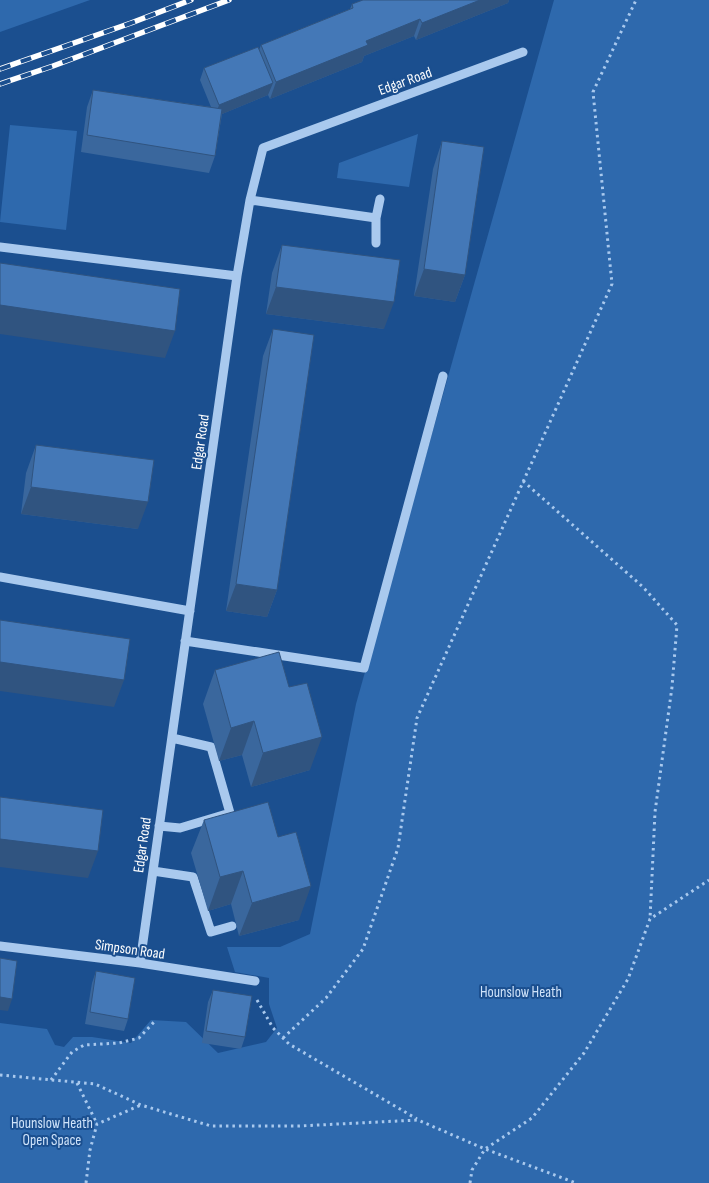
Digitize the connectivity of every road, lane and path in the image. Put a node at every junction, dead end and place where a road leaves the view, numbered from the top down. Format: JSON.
{"nodes":[{"id":1,"x":636,"y":0,"type":"edge"},
{"id":2,"x":523,"y":52,"type":"dead end"},
{"id":3,"x":380,"y":198,"type":"dead end"},
{"id":4,"x":250,"y":200,"type":"junction"},
{"id":5,"x":376,"y":218,"type":"junction"},
{"id":6,"x":376,"y":243,"type":"dead end"},
{"id":7,"x":0,"y":247,"type":"edge"},
{"id":8,"x":237,"y":276,"type":"junction"},
{"id":9,"x":443,"y":376,"type":"dead end"},
{"id":10,"x":523,"y":481,"type":"junction"},
{"id":11,"x":0,"y":577,"type":"edge"},
{"id":12,"x":190,"y":611,"type":"junction"},
{"id":13,"x":185,"y":641,"type":"junction"},
{"id":14,"x":172,"y":738,"type":"junction"},
{"id":15,"x":159,"y":826,"type":"junction"},
{"id":16,"x":153,"y":871,"type":"junction"},
{"id":17,"x":709,"y":880,"type":"edge"},
{"id":18,"x":650,"y":919,"type":"junction"},
{"id":19,"x":232,"y":926,"type":"dead end"},
{"id":20,"x":0,"y":946,"type":"edge"},
{"id":21,"x":140,"y":963,"type":"junction"},
{"id":22,"x":245,"y":980,"type":"junction"},
{"id":23,"x":255,"y":981,"type":"dead end"},
{"id":24,"x":154,"y":1022,"type":"dead end"},
{"id":25,"x":283,"y":1038,"type":"junction"},
{"id":26,"x":0,"y":1075,"type":"edge"},
{"id":27,"x":50,"y":1080,"type":"junction"},
{"id":28,"x":77,"y":1083,"type":"junction"},
{"id":29,"x":141,"y":1106,"type":"junction"},
{"id":30,"x":418,"y":1120,"type":"junction"},
{"id":31,"x":97,"y":1124,"type":"junction"},
{"id":32,"x":485,"y":1149,"type":"junction"},
{"id":33,"x":86,"y":1183,"type":"edge"},
{"id":34,"x":470,"y":1183,"type":"edge"},
{"id":35,"x":576,"y":1183,"type":"edge"}],
"edges":[{"from":1,"to":10,"type":"path"},
{"from":2,"to":4,"type":"street","name":"Edgar Road"},
{"from":3,"to":5,"type":"street"},
{"from":4,"to":5,"type":"street"},
{"from":4,"to":8,"type":"street","name":"Edgar Road"},
{"from":5,"to":6,"type":"street"},
{"from":7,"to":8,"type":"street"},
{"from":8,"to":12,"type":"street","name":"Edgar Road"},
{"from":9,"to":13,"type":"street"},
{"from":10,"to":18,"type":"path"},
{"from":10,"to":25,"type":"path"},
{"from":11,"to":12,"type":"street"},
{"from":12,"to":13,"type":"street","name":"Edgar Road"},
{"from":13,"to":14,"type":"street","name":"Edgar Road"},
{"from":14,"to":15,"type":"street","name":"Edgar Road"},
{"from":14,"to":15,"type":"street"},
{"from":15,"to":16,"type":"street","name":"Edgar Road"},
{"from":16,"to":19,"type":"street"},
{"from":16,"to":21,"type":"street","name":"Edgar Road"},
{"from":17,"to":18,"type":"path"},
{"from":18,"to":32,"type":"path"},
{"from":20,"to":21,"type":"street","name":"Simpson Road"},
{"from":21,"to":22,"type":"street","name":"Simpson Road"},
{"from":22,"to":23,"type":"street","name":"Simpson Road"},
{"from":22,"to":25,"type":"path"},
{"from":24,"to":27,"type":"path"},
{"from":25,"to":30,"type":"path"},
{"from":26,"to":27,"type":"path"},
{"from":27,"to":28,"type":"path"},
{"from":28,"to":29,"type":"path"},
{"from":28,"to":31,"type":"path"},
{"from":29,"to":30,"type":"path"},
{"from":29,"to":31,"type":"path"},
{"from":30,"to":32,"type":"path"},
{"from":31,"to":33,"type":"path"},
{"from":32,"to":34,"type":"path"},
{"from":32,"to":35,"type":"path"}]}
